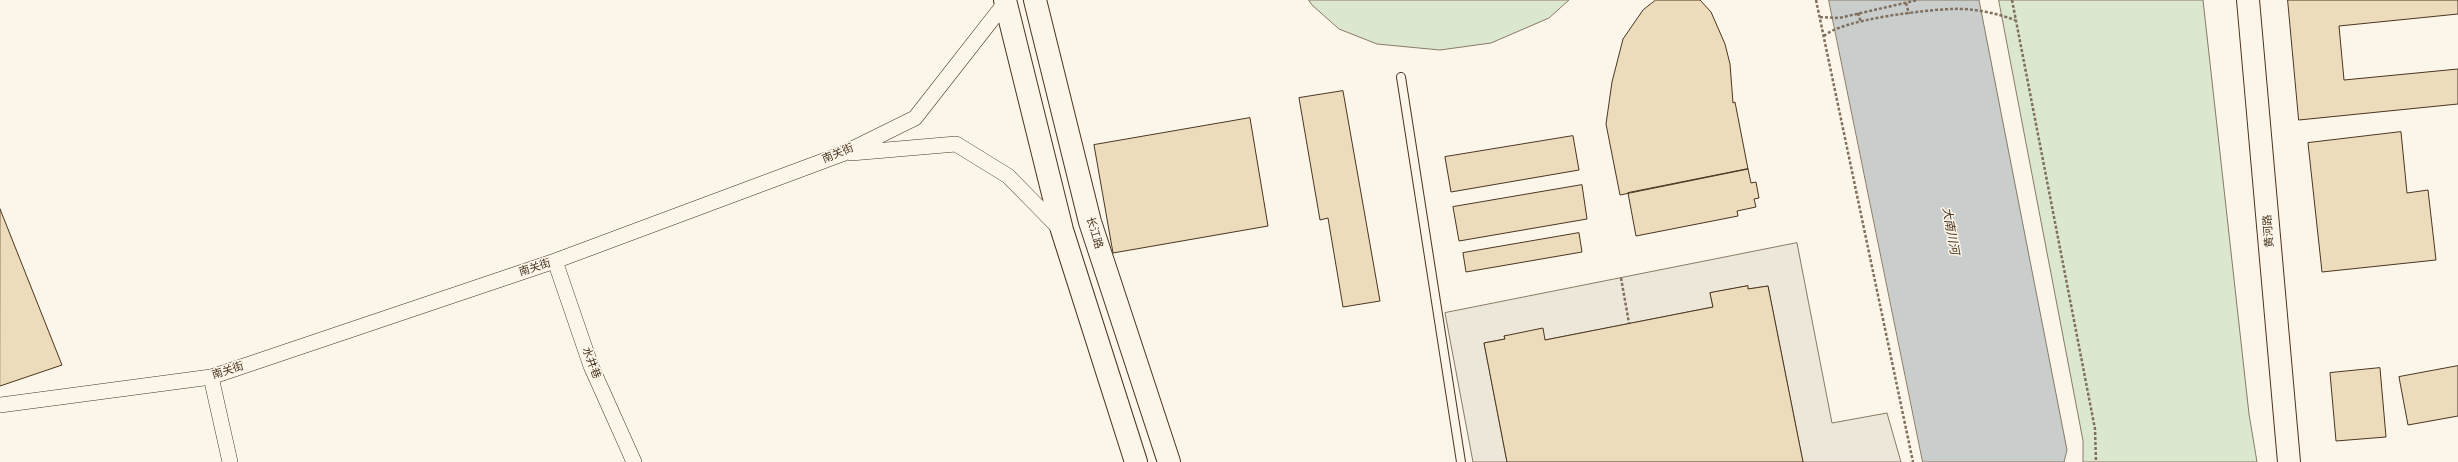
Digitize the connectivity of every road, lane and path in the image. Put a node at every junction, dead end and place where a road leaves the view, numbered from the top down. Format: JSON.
{"nodes":[{"id":1,"x":1035,"y":0,"type":"edge"},
{"id":2,"x":1816,"y":0,"type":"edge"},
{"id":3,"x":1918,"y":0,"type":"edge"},
{"id":4,"x":2012,"y":0,"type":"edge"},
{"id":5,"x":2248,"y":0,"type":"edge"},
{"id":6,"x":1005,"y":2,"type":"edge"},
{"id":7,"x":1906,"y":3,"type":"junction"},
{"id":8,"x":1858,"y":14,"type":"junction"},
{"id":9,"x":1909,"y":14,"type":"junction"},
{"id":10,"x":1820,"y":17,"type":"junction"},
{"id":11,"x":2015,"y":20,"type":"junction"},
{"id":12,"x":1861,"y":22,"type":"junction"},
{"id":13,"x":1824,"y":36,"type":"junction"},
{"id":14,"x":1401,"y":77,"type":"dead end"},
{"id":15,"x":842,"y":154,"type":"junction"},
{"id":16,"x":1062,"y":230,"type":"junction"},
{"id":17,"x":556,"y":262,"type":"junction"},
{"id":18,"x":1621,"y":278,"type":"dead end"},
{"id":19,"x":1629,"y":323,"type":"dead end"},
{"id":20,"x":211,"y":377,"type":"junction"},
{"id":21,"x":0,"y":405,"type":"edge"},
{"id":22,"x":230,"y":462,"type":"edge"},
{"id":23,"x":634,"y":462,"type":"edge"},
{"id":24,"x":1136,"y":462,"type":"edge"},
{"id":25,"x":1169,"y":462,"type":"edge"},
{"id":26,"x":1461,"y":462,"type":"edge"},
{"id":27,"x":1913,"y":462,"type":"edge"},
{"id":28,"x":2096,"y":462,"type":"edge"},
{"id":29,"x":2289,"y":462,"type":"edge"}],
"edges":[{"from":1,"to":25,"type":"main road","name":"长江路"},
{"from":2,"to":10,"type":"path"},
{"from":3,"to":7,"type":"path"},
{"from":4,"to":11,"type":"path"},
{"from":5,"to":29,"type":"main road","name":"黄河路"},
{"from":6,"to":15,"type":"street","name":"南关街"},
{"from":6,"to":16,"type":"main road"},
{"from":7,"to":8,"type":"path"},
{"from":7,"to":9,"type":"path"},
{"from":8,"to":10,"type":"path"},
{"from":8,"to":12,"type":"path"},
{"from":9,"to":11,"type":"path"},
{"from":9,"to":12,"type":"path"},
{"from":10,"to":13,"type":"path"},
{"from":11,"to":28,"type":"path"},
{"from":12,"to":13,"type":"path"},
{"from":13,"to":27,"type":"path"},
{"from":14,"to":26,"type":"lane"},
{"from":15,"to":16,"type":"street"},
{"from":15,"to":17,"type":"street","name":"南关街"},
{"from":16,"to":24,"type":"main road"},
{"from":17,"to":20,"type":"street","name":"南关街"},
{"from":17,"to":23,"type":"street","name":"水井巷"},
{"from":18,"to":19,"type":"path"},
{"from":20,"to":21,"type":"street","name":"南关街"},
{"from":20,"to":22,"type":"street"}]}
